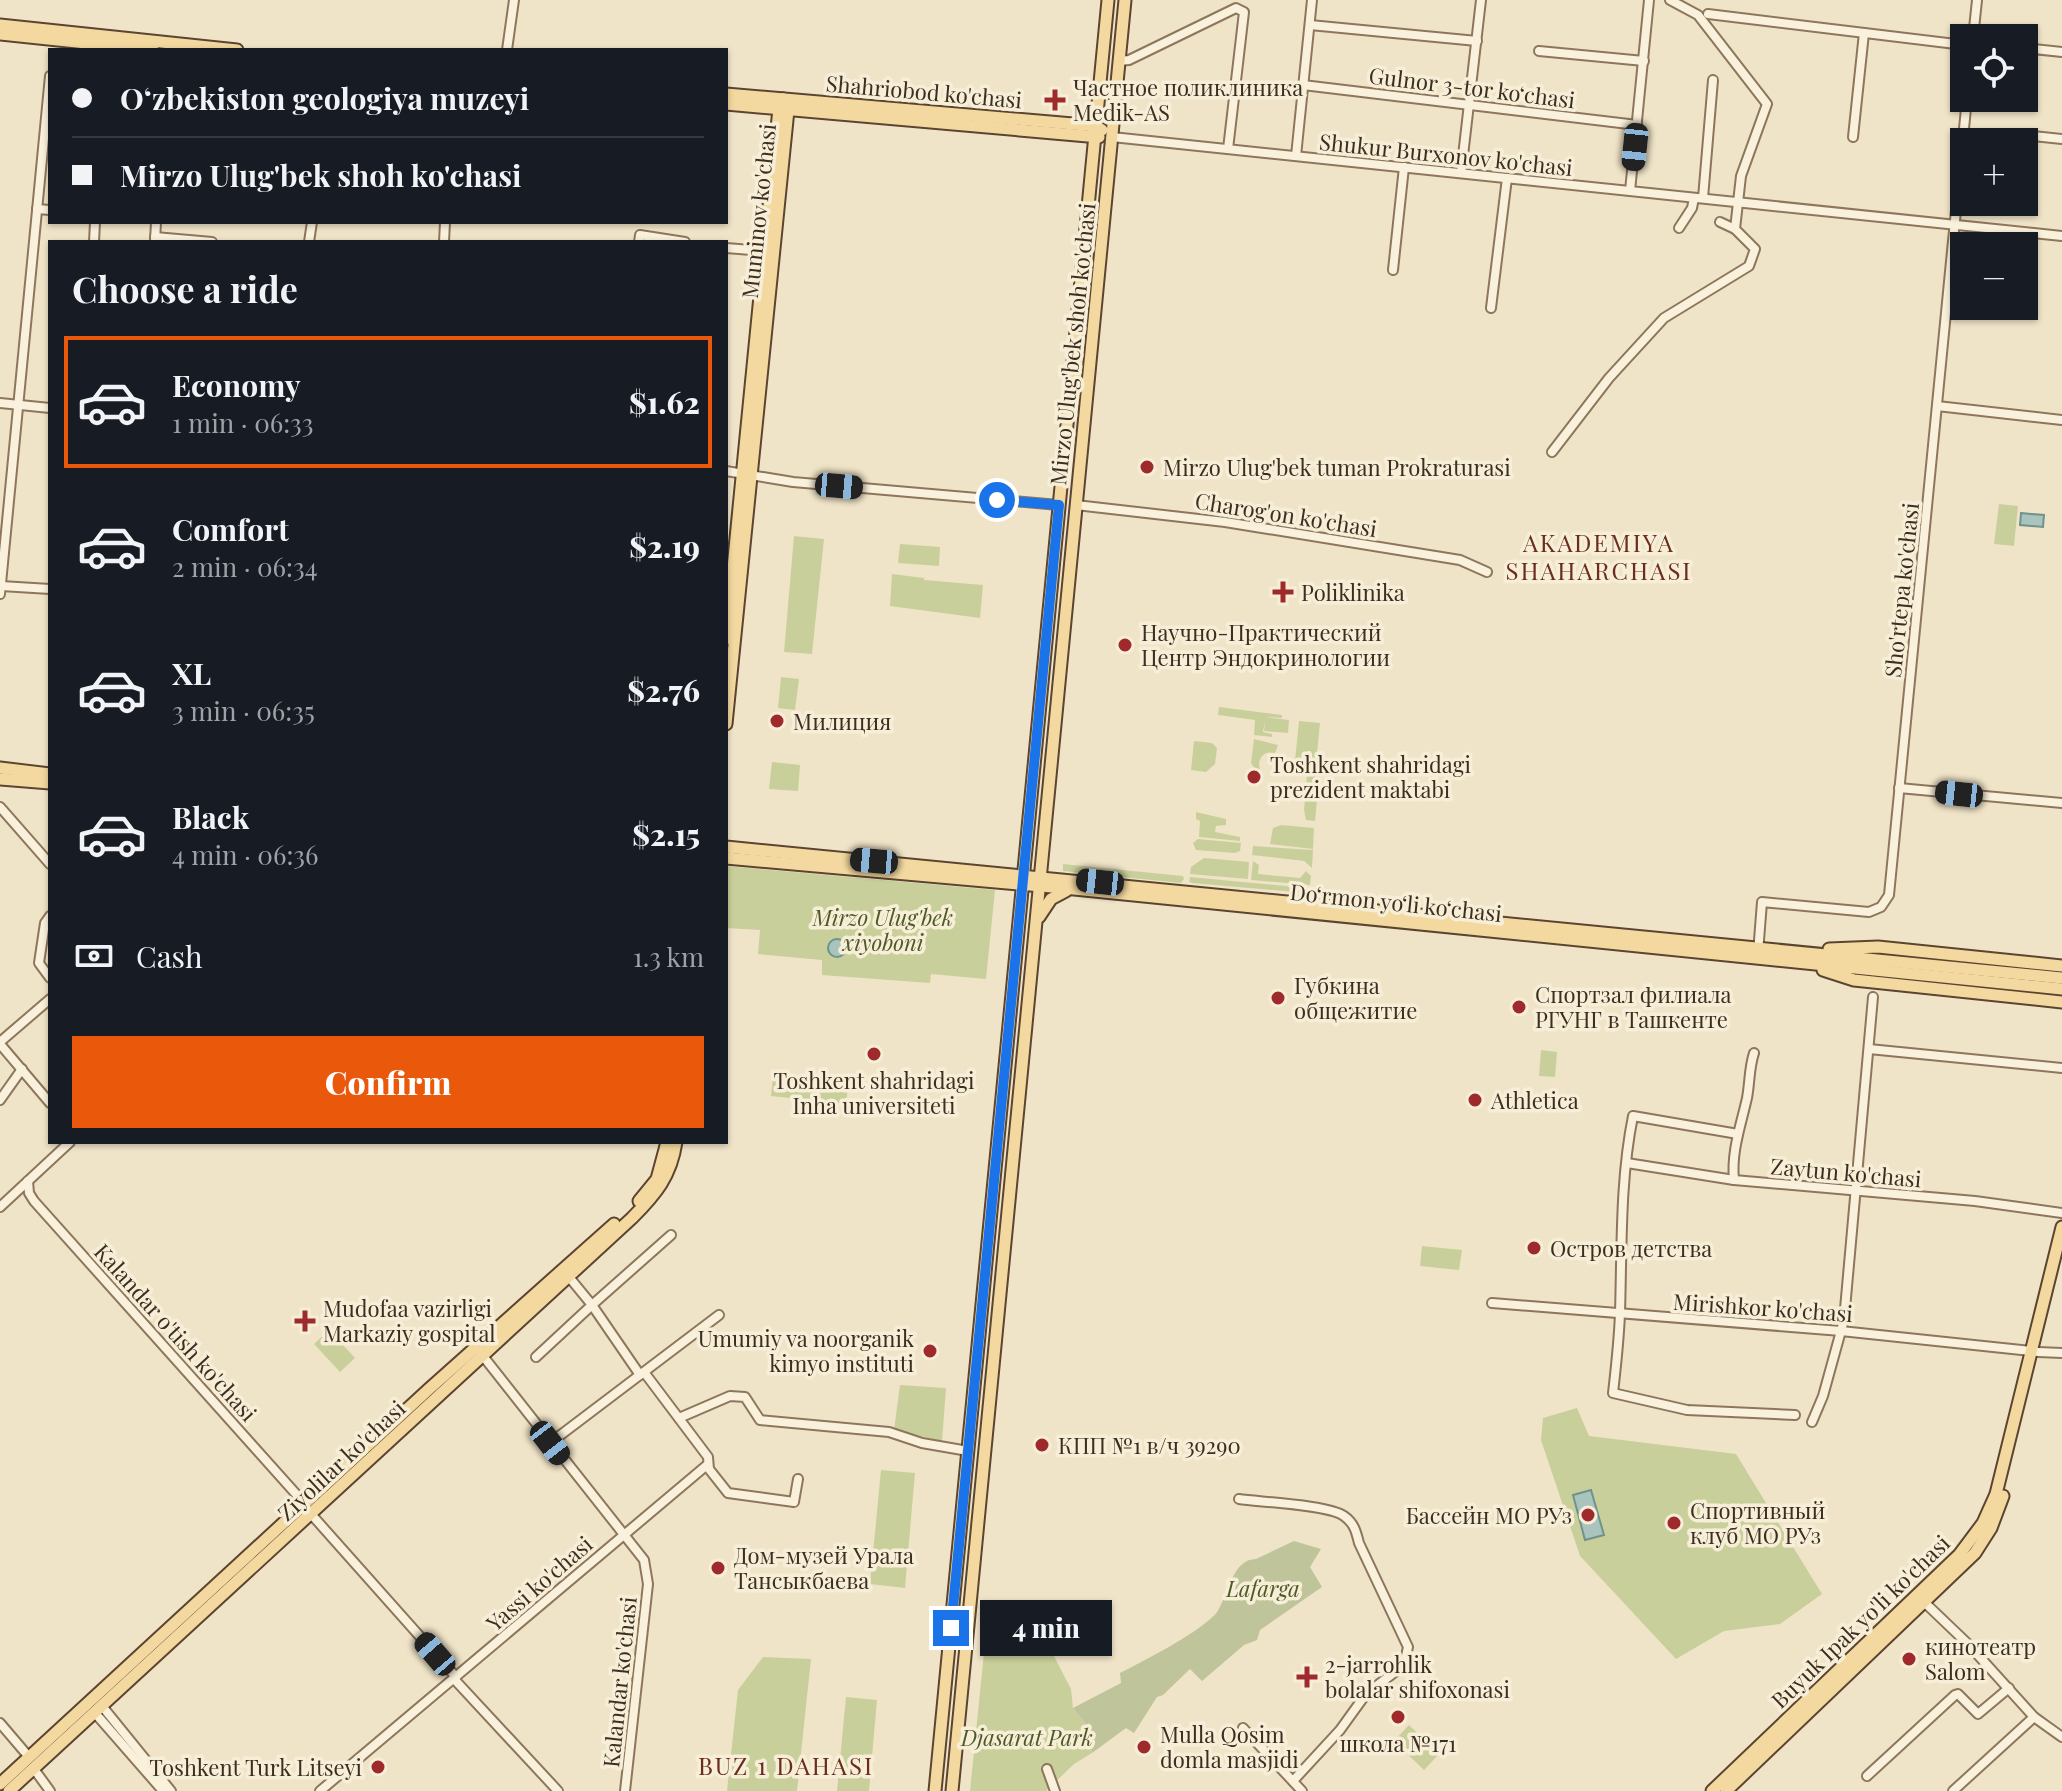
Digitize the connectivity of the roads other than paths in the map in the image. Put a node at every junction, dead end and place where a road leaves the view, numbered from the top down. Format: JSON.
{"nodes":[{"id":1,"x":514,"y":0,"type":"edge"},
{"id":2,"x":1108,"y":0,"type":"edge"},
{"id":3,"x":1125,"y":0,"type":"edge"},
{"id":4,"x":1312,"y":0,"type":"edge"},
{"id":5,"x":1481,"y":0,"type":"edge"},
{"id":6,"x":1649,"y":0,"type":"edge"},
{"id":7,"x":1670,"y":0,"type":"edge"},
{"id":8,"x":1977,"y":0,"type":"edge"},
{"id":9,"x":1708,"y":14,"type":"dead end"},
{"id":10,"x":1974,"y":24,"type":"edge"},
{"id":11,"x":0,"y":25,"type":"edge"},
{"id":12,"x":1310,"y":25,"type":"junction"},
{"id":13,"x":1864,"y":33,"type":"junction"},
{"id":14,"x":0,"y":34,"type":"edge"},
{"id":15,"x":53,"y":40,"type":"edge"},
{"id":16,"x":1477,"y":41,"type":"junction"},
{"id":17,"x":1950,"y":43,"type":"edge"},
{"id":18,"x":168,"y":47,"type":"edge"},
{"id":19,"x":133,"y":48,"type":"edge"},
{"id":20,"x":191,"y":48,"type":"edge"},
{"id":21,"x":507,"y":48,"type":"edge"},
{"id":22,"x":2038,"y":49,"type":"edge"},
{"id":23,"x":1539,"y":51,"type":"dead end"},
{"id":24,"x":2062,"y":52,"type":"edge"},
{"id":25,"x":1119,"y":61,"type":"junction"},
{"id":26,"x":1644,"y":61,"type":"junction"},
{"id":27,"x":1713,"y":80,"type":"dead end"},
{"id":28,"x":1303,"y":85,"type":"junction"},
{"id":29,"x":728,"y":94,"type":"edge"},
{"id":30,"x":48,"y":95,"type":"edge"},
{"id":31,"x":728,"y":104,"type":"edge"},
{"id":32,"x":1469,"y":104,"type":"junction"},
{"id":33,"x":784,"y":106,"type":"junction"},
{"id":34,"x":1966,"y":112,"type":"edge"},
{"id":35,"x":1637,"y":125,"type":"junction"},
{"id":36,"x":1095,"y":132,"type":"junction"},
{"id":37,"x":1112,"y":137,"type":"junction"},
{"id":38,"x":1853,"y":137,"type":"dead end"},
{"id":39,"x":2038,"y":137,"type":"edge"},
{"id":40,"x":2062,"y":139,"type":"edge"},
{"id":41,"x":1228,"y":149,"type":"junction"},
{"id":42,"x":1296,"y":156,"type":"junction"},
{"id":43,"x":1404,"y":167,"type":"junction"},
{"id":44,"x":1461,"y":173,"type":"junction"},
{"id":45,"x":1507,"y":178,"type":"junction"},
{"id":46,"x":1630,"y":191,"type":"junction"},
{"id":47,"x":1698,"y":198,"type":"junction"},
{"id":48,"x":1739,"y":202,"type":"junction"},
{"id":49,"x":37,"y":209,"type":"junction"},
{"id":50,"x":48,"y":210,"type":"edge"},
{"id":51,"x":1720,"y":222,"type":"dead end"},
{"id":52,"x":1954,"y":225,"type":"junction"},
{"id":53,"x":1679,"y":228,"type":"dead end"},
{"id":54,"x":1735,"y":229,"type":"junction"},
{"id":55,"x":2062,"y":236,"type":"edge"},
{"id":56,"x":639,"y":240,"type":"edge"},
{"id":57,"x":672,"y":240,"type":"edge"},
{"id":58,"x":728,"y":248,"type":"edge"},
{"id":59,"x":764,"y":251,"type":"junction"},
{"id":60,"x":1393,"y":270,"type":"dead end"},
{"id":61,"x":1491,"y":308,"type":"dead end"},
{"id":62,"x":0,"y":403,"type":"edge"},
{"id":63,"x":19,"y":405,"type":"junction"},
{"id":64,"x":1937,"y":406,"type":"junction"},
{"id":65,"x":48,"y":408,"type":"edge"},
{"id":66,"x":1068,"y":410,"type":"junction"},
{"id":67,"x":1085,"y":412,"type":"junction"},
{"id":68,"x":2062,"y":420,"type":"edge"},
{"id":69,"x":1552,"y":452,"type":"dead end"},
{"id":70,"x":728,"y":471,"type":"edge"},
{"id":71,"x":747,"y":473,"type":"junction"},
{"id":72,"x":1059,"y":505,"type":"junction"},
{"id":73,"x":1076,"y":505,"type":"junction"},
{"id":74,"x":1487,"y":572,"type":"dead end"},
{"id":75,"x":1,"y":586,"type":"edge"},
{"id":76,"x":48,"y":589,"type":"edge"},
{"id":77,"x":0,"y":594,"type":"edge"},
{"id":78,"x":1050,"y":599,"type":"junction"},
{"id":79,"x":1067,"y":601,"type":"junction"},
{"id":80,"x":728,"y":623,"type":"edge"},
{"id":81,"x":728,"y":700,"type":"edge"},
{"id":82,"x":0,"y":768,"type":"edge"},
{"id":83,"x":48,"y":774,"type":"edge"},
{"id":84,"x":0,"y":779,"type":"edge"},
{"id":85,"x":48,"y":783,"type":"edge"},
{"id":86,"x":1899,"y":788,"type":"junction"},
{"id":87,"x":2062,"y":803,"type":"edge"},
{"id":88,"x":0,"y":807,"type":"edge"},
{"id":89,"x":728,"y":847,"type":"edge"},
{"id":90,"x":728,"y":858,"type":"edge"},
{"id":91,"x":48,"y":862,"type":"edge"},
{"id":92,"x":1023,"y":880,"type":"junction"},
{"id":93,"x":1040,"y":881,"type":"junction"},
{"id":94,"x":1074,"y":889,"type":"junction"},
{"id":95,"x":48,"y":919,"type":"edge"},
{"id":96,"x":1036,"y":924,"type":"junction"},
{"id":97,"x":1758,"y":953,"type":"junction"},
{"id":98,"x":1796,"y":957,"type":"junction"},
{"id":99,"x":2062,"y":966,"type":"edge"},
{"id":100,"x":48,"y":975,"type":"edge"},
{"id":101,"x":2062,"y":978,"type":"edge"},
{"id":102,"x":2062,"y":989,"type":"edge"},
{"id":103,"x":1873,"y":997,"type":"dead end"},
{"id":104,"x":48,"y":1001,"type":"edge"},
{"id":105,"x":2062,"y":1002,"type":"edge"},
{"id":106,"x":0,"y":1043,"type":"edge"},
{"id":107,"x":1869,"y":1049,"type":"junction"},
{"id":108,"x":1754,"y":1053,"type":"dead end"},
{"id":109,"x":2062,"y":1068,"type":"edge"},
{"id":110,"x":22,"y":1069,"type":"junction"},
{"id":111,"x":0,"y":1100,"type":"edge"},
{"id":112,"x":48,"y":1101,"type":"edge"},
{"id":113,"x":1738,"y":1134,"type":"junction"},
{"id":114,"x":68,"y":1144,"type":"edge"},
{"id":115,"x":667,"y":1144,"type":"edge"},
{"id":116,"x":676,"y":1144,"type":"edge"},
{"id":117,"x":1627,"y":1163,"type":"junction"},
{"id":118,"x":1734,"y":1180,"type":"junction"},
{"id":119,"x":28,"y":1181,"type":"junction"},
{"id":120,"x":1854,"y":1191,"type":"junction"},
{"id":121,"x":1,"y":1204,"type":"edge"},
{"id":122,"x":2062,"y":1213,"type":"edge"},
{"id":123,"x":2062,"y":1227,"type":"edge"},
{"id":124,"x":671,"y":1235,"type":"dead end"},
{"id":125,"x":2062,"y":1254,"type":"edge"},
{"id":126,"x":569,"y":1277,"type":"junction"},
{"id":127,"x":549,"y":1289,"type":"junction"},
{"id":128,"x":1492,"y":1303,"type":"dead end"},
{"id":129,"x":592,"y":1305,"type":"junction"},
{"id":130,"x":1620,"y":1314,"type":"junction"},
{"id":131,"x":719,"y":1315,"type":"dead end"},
{"id":132,"x":1841,"y":1331,"type":"junction"},
{"id":133,"x":2035,"y":1351,"type":"junction"},
{"id":134,"x":480,"y":1352,"type":"junction"},
{"id":135,"x":2062,"y":1353,"type":"edge"},
{"id":136,"x":536,"y":1357,"type":"dead end"},
{"id":137,"x":642,"y":1373,"type":"junction"},
{"id":138,"x":1795,"y":1415,"type":"dead end"},
{"id":139,"x":679,"y":1418,"type":"junction"},
{"id":140,"x":1812,"y":1422,"type":"dead end"},
{"id":141,"x":970,"y":1433,"type":"junction"},
{"id":142,"x":986,"y":1435,"type":"junction"},
{"id":143,"x":550,"y":1443,"type":"junction"},
{"id":144,"x":968,"y":1451,"type":"junction"},
{"id":145,"x":707,"y":1465,"type":"junction"},
{"id":146,"x":798,"y":1479,"type":"dead end"},
{"id":147,"x":1239,"y":1499,"type":"dead end"},
{"id":148,"x":308,"y":1509,"type":"junction"},
{"id":149,"x":622,"y":1536,"type":"junction"},
{"id":150,"x":1921,"y":1599,"type":"junction"},
{"id":151,"x":455,"y":1678,"type":"junction"},
{"id":152,"x":2009,"y":1688,"type":"junction"},
{"id":153,"x":96,"y":1706,"type":"junction"},
{"id":154,"x":2034,"y":1717,"type":"junction"},
{"id":155,"x":0,"y":1723,"type":"edge"},
{"id":156,"x":1243,"y":1728,"type":"dead end"},
{"id":157,"x":2062,"y":1737,"type":"edge"},
{"id":158,"x":31,"y":1763,"type":"junction"},
{"id":159,"x":1047,"y":1769,"type":"dead end"},
{"id":160,"x":1867,"y":1776,"type":"dead end"},
{"id":161,"x":1293,"y":1781,"type":"junction"},
{"id":162,"x":0,"y":1784,"type":"edge"},
{"id":163,"x":9,"y":1791,"type":"edge"},
{"id":164,"x":50,"y":1791,"type":"edge"},
{"id":165,"x":163,"y":1791,"type":"edge"},
{"id":166,"x":171,"y":1791,"type":"edge"},
{"id":167,"x":320,"y":1791,"type":"edge"},
{"id":168,"x":558,"y":1791,"type":"edge"},
{"id":169,"x":625,"y":1791,"type":"edge"},
{"id":170,"x":935,"y":1791,"type":"edge"},
{"id":171,"x":952,"y":1791,"type":"edge"},
{"id":172,"x":1055,"y":1791,"type":"edge"},
{"id":173,"x":1302,"y":1791,"type":"edge"},
{"id":174,"x":1712,"y":1791,"type":"edge"},
{"id":175,"x":1726,"y":1791,"type":"edge"},
{"id":176,"x":1953,"y":1791,"type":"edge"}],
"edges":[{"from":1,"to":21,"type":"street"},
{"from":2,"to":36,"type":"main road","name":"Mirzo Ulug'bek shoh ko'chasi"},
{"from":3,"to":25,"type":"main road","name":"Mirzo Ulug'bek shoh ko'chasi"},
{"from":4,"to":12,"type":"street"},
{"from":5,"to":16,"type":"street"},
{"from":6,"to":26,"type":"street"},
{"from":7,"to":48,"type":"street"},
{"from":8,"to":10,"type":"street"},
{"from":9,"to":13,"type":"street"},
{"from":11,"to":15,"type":"main road"},
{"from":12,"to":16,"type":"street"},
{"from":12,"to":28,"type":"street"},
{"from":13,"to":17,"type":"street"},
{"from":13,"to":38,"type":"street"},
{"from":14,"to":15,"type":"main road"},
{"from":15,"to":18,"type":"main road"},
{"from":15,"to":19,"type":"main road"},
{"from":16,"to":32,"type":"street"},
{"from":18,"to":20,"type":"main road"},
{"from":22,"to":24,"type":"street"},
{"from":23,"to":26,"type":"street"},
{"from":25,"to":37,"type":"main road","name":"Mirzo Ulug'bek shoh ko'chasi"},
{"from":25,"to":41,"type":"street"},
{"from":26,"to":35,"type":"street"},
{"from":27,"to":47,"type":"street"},
{"from":28,"to":32,"type":"street","name":"Gulnor 3-tor koʻchasi"},
{"from":28,"to":42,"type":"street"},
{"from":29,"to":33,"type":"main road","name":"Shahriobod ko'chasi"},
{"from":30,"to":49,"type":"street"},
{"from":31,"to":33,"type":"main road","name":"Shahriobod ko'chasi"},
{"from":32,"to":35,"type":"street","name":"Gulnor 3-tor koʻchasi"},
{"from":32,"to":44,"type":"street"},
{"from":33,"to":36,"type":"main road","name":"Shahriobod ko'chasi"},
{"from":33,"to":59,"type":"main road","name":"Muminov ko'chasi"},
{"from":33,"to":71,"type":"main road","name":"Muminov ko'chasi"},
{"from":34,"to":52,"type":"street","name":"Sho'rtepa ko'chasi"},
{"from":35,"to":46,"type":"street"},
{"from":36,"to":37,"type":"main road","name":"Shahriobod ko'chasi"},
{"from":36,"to":66,"type":"main road","name":"Mirzo Ulug'bek shoh ko'chasi"},
{"from":37,"to":41,"type":"street","name":"Shukur Burxonov ko'chasi"},
{"from":37,"to":67,"type":"main road","name":"Mirzo Ulug'bek shoh ko'chasi"},
{"from":39,"to":40,"type":"street"},
{"from":41,"to":42,"type":"street","name":"Shukur Burxonov ko'chasi"},
{"from":42,"to":43,"type":"street","name":"Shukur Burxonov ko'chasi"},
{"from":43,"to":44,"type":"street","name":"Shukur Burxonov ko'chasi"},
{"from":43,"to":60,"type":"street"},
{"from":44,"to":45,"type":"street","name":"Shukur Burxonov ko'chasi"},
{"from":45,"to":46,"type":"street","name":"Shukur Burxonov ko'chasi"},
{"from":45,"to":61,"type":"street"},
{"from":46,"to":47,"type":"street","name":"Shukur Burxonov ko'chasi"},
{"from":47,"to":48,"type":"street","name":"Shukur Burxonov ko'chasi"},
{"from":47,"to":53,"type":"street"},
{"from":48,"to":52,"type":"street","name":"Shukur Burxonov ko'chasi"},
{"from":48,"to":54,"type":"street"},
{"from":49,"to":50,"type":"street"},
{"from":49,"to":63,"type":"street"},
{"from":51,"to":54,"type":"street"},
{"from":52,"to":55,"type":"street","name":"Shukur Burxonov ko'chasi"},
{"from":52,"to":64,"type":"street","name":"Sho'rtepa ko'chasi"},
{"from":54,"to":69,"type":"street"},
{"from":56,"to":57,"type":"street"},
{"from":58,"to":59,"type":"street"},
{"from":59,"to":71,"type":"main road","name":"Muminov ko'chasi"},
{"from":62,"to":63,"type":"street"},
{"from":63,"to":65,"type":"street"},
{"from":63,"to":75,"type":"street"},
{"from":64,"to":68,"type":"street"},
{"from":64,"to":86,"type":"street","name":"Sho'rtepa ko'chasi"},
{"from":66,"to":67,"type":"main road"},
{"from":66,"to":72,"type":"main road","name":"Mirzo Ulug'bek shoh ko'chasi"},
{"from":67,"to":73,"type":"main road","name":"Mirzo Ulug'bek shoh ko'chasi"},
{"from":70,"to":71,"type":"street"},
{"from":71,"to":72,"type":"street"},
{"from":71,"to":80,"type":"main road","name":"Muminov ko'chasi"},
{"from":71,"to":81,"type":"main road","name":"Muminov ko'chasi"},
{"from":72,"to":78,"type":"main road","name":"Mirzo Ulug'bek shoh ko'chasi"},
{"from":73,"to":74,"type":"street","name":"Charog'on ko'chasi"},
{"from":73,"to":79,"type":"main road","name":"Mirzo Ulug'bek shoh ko'chasi"},
{"from":75,"to":76,"type":"street"},
{"from":75,"to":77,"type":"street"},
{"from":78,"to":79,"type":"main road"},
{"from":78,"to":92,"type":"main road","name":"Mirzo Ulug'bek shoh ko'chasi"},
{"from":79,"to":93,"type":"main road","name":"Mirzo Ulug'bek shoh ko'chasi"},
{"from":82,"to":83,"type":"main road"},
{"from":84,"to":85,"type":"main road"},
{"from":86,"to":87,"type":"street"},
{"from":86,"to":97,"type":"street","name":"Sho'rtepa ko'chasi"},
{"from":88,"to":91,"type":"street"},
{"from":89,"to":92,"type":"main road","name":"Do‘rmon yo‘li ko‘chasi"},
{"from":90,"to":92,"type":"main road","name":"Do‘rmon yo‘li ko‘chasi"},
{"from":92,"to":93,"type":"main road","name":"Do‘rmon yo‘li ko‘chasi"},
{"from":92,"to":141,"type":"main road","name":"Mirzo Ulug'bek shoh ko'chasi"},
{"from":93,"to":94,"type":"main road","name":"Do‘rmon yo‘li ko‘chasi"},
{"from":93,"to":96,"type":"main road","name":"Mirzo Ulug'bek shoh ko'chasi"},
{"from":93,"to":97,"type":"main road","name":"Do‘rmon yo‘li ko‘chasi"},
{"from":94,"to":96,"type":"main road"},
{"from":94,"to":97,"type":"main road","name":"Do‘rmon yo‘li ko‘chasi"},
{"from":95,"to":100,"type":"street"},
{"from":96,"to":142,"type":"main road","name":"Mirzo Ulug'bek shoh ko'chasi"},
{"from":97,"to":98,"type":"main road","name":"Do‘rmon yo‘li ko‘chasi"},
{"from":98,"to":99,"type":"main road"},
{"from":98,"to":101,"type":"main road","name":"Do‘rmon yo‘li ko‘chasi"},
{"from":98,"to":102,"type":"main road","name":"Do‘rmon yo‘li ko‘chasi"},
{"from":98,"to":105,"type":"main road"},
{"from":103,"to":107,"type":"street"},
{"from":104,"to":106,"type":"street"},
{"from":106,"to":110,"type":"street"},
{"from":107,"to":109,"type":"street"},
{"from":107,"to":120,"type":"street"},
{"from":108,"to":113,"type":"street"},
{"from":110,"to":111,"type":"street"},
{"from":110,"to":112,"type":"street"},
{"from":113,"to":117,"type":"street"},
{"from":113,"to":118,"type":"street"},
{"from":114,"to":119,"type":"street"},
{"from":115,"to":127,"type":"main road","name":"Ziyolilar ko'chasi"},
{"from":116,"to":126,"type":"main road","name":"Ziyolilar ko'chasi"},
{"from":117,"to":118,"type":"street","name":"Zaytun ko'chasi"},
{"from":117,"to":130,"type":"street"},
{"from":118,"to":120,"type":"street","name":"Zaytun ko'chasi"},
{"from":119,"to":121,"type":"street"},
{"from":119,"to":148,"type":"street","name":"Kalandar o'tish ko'chasi"},
{"from":120,"to":122,"type":"street","name":"Zaytun ko'chasi"},
{"from":120,"to":132,"type":"street"},
{"from":123,"to":133,"type":"main road","name":"Buyuk Ipak yo'li ko'chasi"},
{"from":124,"to":129,"type":"street"},
{"from":125,"to":133,"type":"main road","name":"Buyuk Ipak yo'li ko'chasi"},
{"from":126,"to":127,"type":"main road","name":"Ziyolilar ko'chasi"},
{"from":126,"to":129,"type":"street"},
{"from":127,"to":134,"type":"main road","name":"Ziyolilar ko'chasi"},
{"from":128,"to":130,"type":"street","name":"Mirishkor ko'chasi"},
{"from":129,"to":136,"type":"street"},
{"from":129,"to":137,"type":"street"},
{"from":130,"to":132,"type":"street","name":"Mirishkor ko'chasi"},
{"from":130,"to":138,"type":"street"},
{"from":131,"to":137,"type":"street"},
{"from":132,"to":133,"type":"street","name":"Mirishkor ko'chasi"},
{"from":132,"to":140,"type":"street"},
{"from":133,"to":135,"type":"street","name":"Mirishkor ko'chasi"},
{"from":133,"to":150,"type":"main road","name":"Buyuk Ipak yo'li ko'chasi"},
{"from":134,"to":143,"type":"street","name":"Kalandar ko'chasi"},
{"from":134,"to":148,"type":"main road","name":"Ziyolilar ko'chasi"},
{"from":137,"to":139,"type":"street"},
{"from":137,"to":143,"type":"street"},
{"from":139,"to":144,"type":"street"},
{"from":139,"to":145,"type":"street"},
{"from":141,"to":142,"type":"main road"},
{"from":141,"to":144,"type":"main road","name":"Mirzo Ulug'bek shoh ko'chasi"},
{"from":142,"to":171,"type":"main road","name":"Mirzo Ulug'bek shoh ko'chasi"},
{"from":143,"to":149,"type":"street","name":"Kalandar ko'chasi"},
{"from":144,"to":170,"type":"main road","name":"Mirzo Ulug'bek shoh ko'chasi"},
{"from":145,"to":146,"type":"street"},
{"from":145,"to":149,"type":"street","name":"Yassi ko'chasi"},
{"from":147,"to":161,"type":"street"},
{"from":148,"to":151,"type":"street","name":"Kalandar o'tish ko'chasi"},
{"from":148,"to":153,"type":"main road","name":"Ziyolilar ko'chasi"},
{"from":149,"to":151,"type":"street","name":"Yassi ko'chasi"},
{"from":149,"to":169,"type":"street","name":"Kalandar ko'chasi"},
{"from":150,"to":152,"type":"street"},
{"from":150,"to":174,"type":"main road","name":"Buyuk Ipak yo'li ko'chasi"},
{"from":150,"to":175,"type":"main road","name":"Buyuk Ipak yo'li ko'chasi"},
{"from":151,"to":167,"type":"street","name":"Yassi ko'chasi"},
{"from":151,"to":168,"type":"street","name":"Kalandar o'tish ko'chasi"},
{"from":152,"to":154,"type":"street"},
{"from":152,"to":160,"type":"street"},
{"from":153,"to":158,"type":"main road","name":"Ziyolilar ko'chasi"},
{"from":153,"to":165,"type":"street"},
{"from":153,"to":166,"type":"street"},
{"from":154,"to":157,"type":"street"},
{"from":154,"to":176,"type":"street"},
{"from":155,"to":158,"type":"street"},
{"from":156,"to":161,"type":"street"},
{"from":158,"to":162,"type":"main road","name":"Ziyolilar ko'chasi"},
{"from":158,"to":163,"type":"main road","name":"Ziyolilar ko'chasi"},
{"from":158,"to":164,"type":"street"},
{"from":159,"to":172,"type":"street"},
{"from":161,"to":173,"type":"street"}]}
